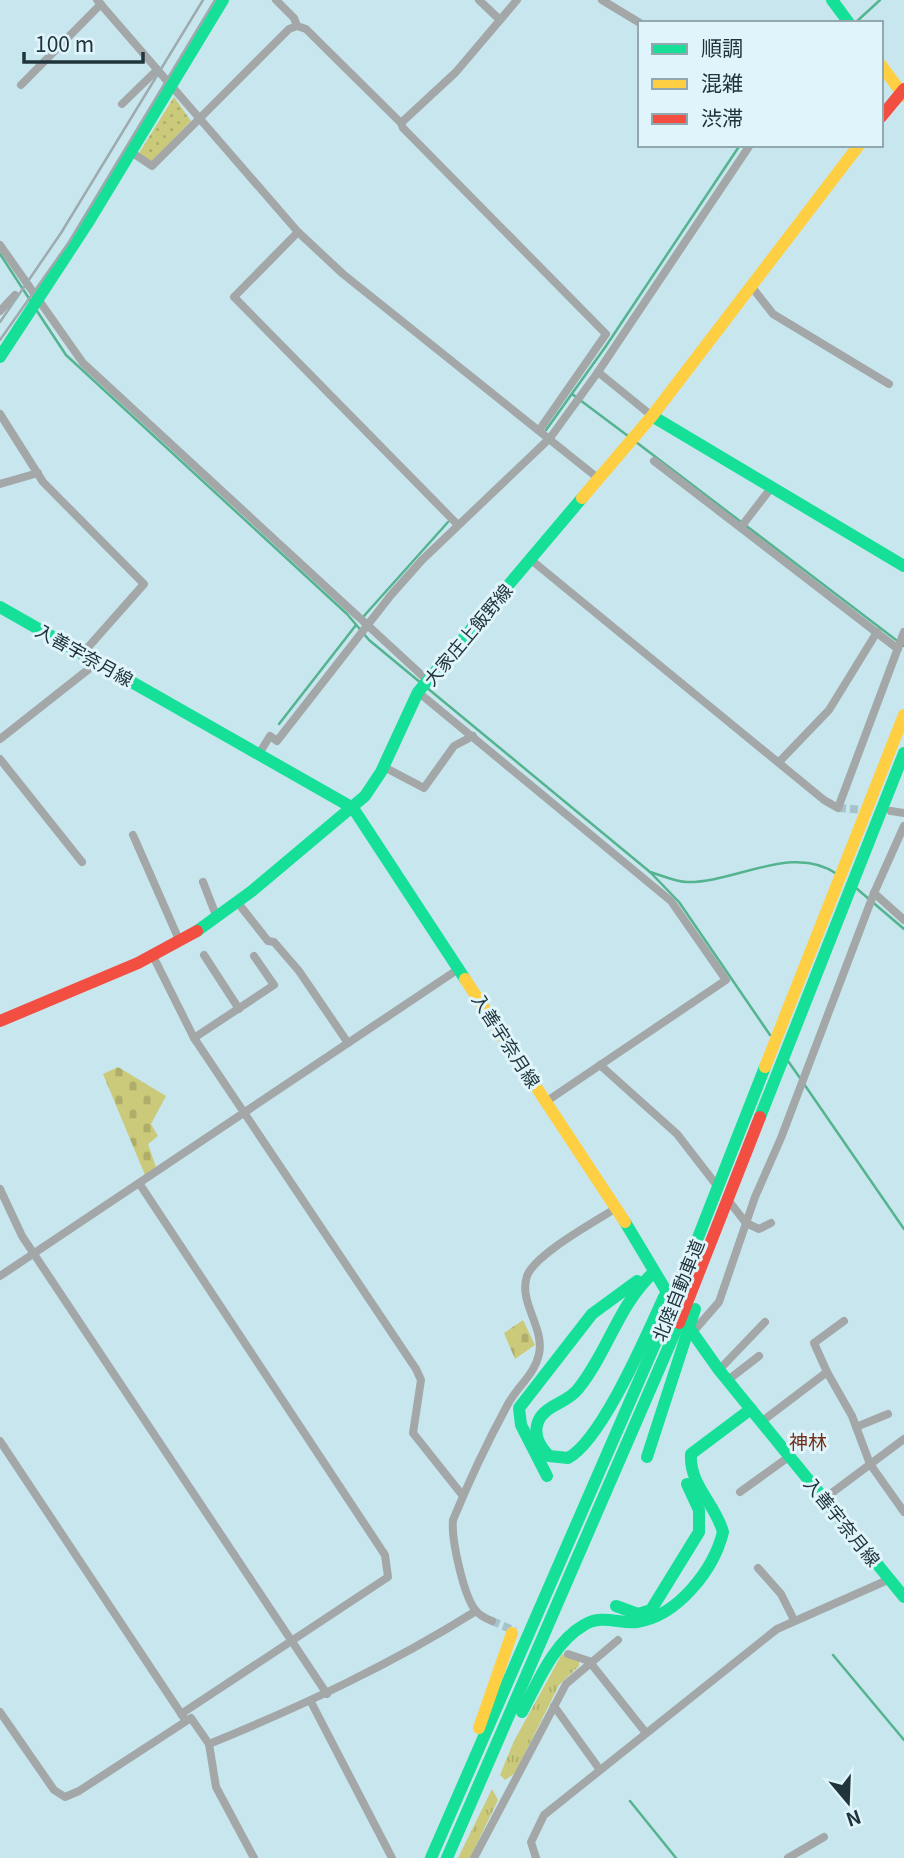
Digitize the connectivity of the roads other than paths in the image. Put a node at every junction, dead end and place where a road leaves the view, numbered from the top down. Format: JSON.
{"nodes":[{"id":1,"x":223,"y":0,"type":"edge"},
{"id":2,"x":276,"y":0,"type":"edge"},
{"id":3,"x":479,"y":0,"type":"edge"},
{"id":4,"x":517,"y":0,"type":"edge"},
{"id":5,"x":602,"y":0,"type":"edge"},
{"id":6,"x":832,"y":0,"type":"edge"},
{"id":7,"x":99,"y":2,"type":"edge"},
{"id":8,"x":500,"y":20,"type":"junction"},
{"id":9,"x":848,"y":21,"type":"edge"},
{"id":10,"x":638,"y":22,"type":"edge"},
{"id":11,"x":297,"y":26,"type":"junction"},
{"id":12,"x":883,"y":67,"type":"edge"},
{"id":13,"x":157,"y":70,"type":"junction"},
{"id":14,"x":21,"y":85,"type":"dead end"},
{"id":15,"x":171,"y":86,"type":"junction"},
{"id":16,"x":903,"y":92,"type":"edge"},
{"id":17,"x":122,"y":104,"type":"dead end"},
{"id":18,"x":883,"y":115,"type":"edge"},
{"id":19,"x":199,"y":119,"type":"junction"},
{"id":20,"x":401,"y":123,"type":"junction"},
{"id":21,"x":749,"y":147,"type":"edge"},
{"id":22,"x":854,"y":147,"type":"edge"},
{"id":23,"x":131,"y":152,"type":"junction"},
{"id":24,"x":298,"y":232,"type":"junction"},
{"id":25,"x":0,"y":245,"type":"edge"},
{"id":26,"x":751,"y":286,"type":"junction"},
{"id":27,"x":15,"y":295,"type":"dead end"},
{"id":28,"x":37,"y":302,"type":"junction"},
{"id":29,"x":0,"y":311,"type":"edge"},
{"id":30,"x":0,"y":357,"type":"edge"},
{"id":31,"x":598,"y":372,"type":"junction"},
{"id":32,"x":889,"y":384,"type":"dead end"},
{"id":33,"x":0,"y":415,"type":"edge"},
{"id":34,"x":652,"y":416,"type":"junction"},
{"id":35,"x":540,"y":429,"type":"junction"},
{"id":36,"x":550,"y":438,"type":"junction"},
{"id":37,"x":654,"y":461,"type":"dead end"},
{"id":38,"x":38,"y":473,"type":"junction"},
{"id":39,"x":599,"y":479,"type":"junction"},
{"id":40,"x":0,"y":485,"type":"edge"},
{"id":41,"x":771,"y":488,"type":"junction"},
{"id":42,"x":458,"y":525,"type":"junction"},
{"id":43,"x":741,"y":527,"type":"junction"},
{"id":44,"x":530,"y":559,"type":"junction"},
{"id":45,"x":904,"y":566,"type":"edge"},
{"id":46,"x":0,"y":607,"type":"edge"},
{"id":47,"x":368,"y":626,"type":"junction"},
{"id":48,"x":877,"y":632,"type":"junction"},
{"id":49,"x":904,"y":632,"type":"edge"},
{"id":50,"x":898,"y":649,"type":"junction"},
{"id":51,"x":83,"y":653,"type":"junction"},
{"id":52,"x":99,"y":661,"type":"junction"},
{"id":53,"x":427,"y":680,"type":"junction"},
{"id":54,"x":418,"y":692,"type":"junction"},
{"id":55,"x":904,"y":715,"type":"edge"},
{"id":56,"x":473,"y":736,"type":"junction"},
{"id":57,"x":0,"y":739,"type":"edge"},
{"id":58,"x":260,"y":752,"type":"junction"},
{"id":59,"x":904,"y":753,"type":"edge"},
{"id":60,"x":0,"y":759,"type":"edge"},
{"id":61,"x":779,"y":761,"type":"junction"},
{"id":62,"x":384,"y":767,"type":"junction"},
{"id":63,"x":353,"y":808,"type":"junction"},
{"id":64,"x":891,"y":811,"type":"dead end"},
{"id":65,"x":904,"y":813,"type":"edge"},
{"id":66,"x":904,"y":826,"type":"edge"},
{"id":67,"x":133,"y":835,"type":"dead end"},
{"id":68,"x":82,"y":862,"type":"dead end"},
{"id":69,"x":203,"y":882,"type":"dead end"},
{"id":70,"x":874,"y":893,"type":"junction"},
{"id":71,"x":238,"y":903,"type":"junction"},
{"id":72,"x":217,"y":918,"type":"junction"},
{"id":73,"x":904,"y":920,"type":"edge"},
{"id":74,"x":180,"y":942,"type":"junction"},
{"id":75,"x":204,"y":955,"type":"dead end"},
{"id":76,"x":153,"y":956,"type":"junction"},
{"id":77,"x":254,"y":956,"type":"dead end"},
{"id":78,"x":460,"y":968,"type":"junction"},
{"id":79,"x":239,"y":1009,"type":"junction"},
{"id":80,"x":0,"y":1021,"type":"edge"},
{"id":81,"x":194,"y":1038,"type":"junction"},
{"id":82,"x":348,"y":1043,"type":"junction"},
{"id":83,"x":600,"y":1065,"type":"junction"},
{"id":84,"x":547,"y":1101,"type":"junction"},
{"id":85,"x":244,"y":1113,"type":"junction"},
{"id":86,"x":139,"y":1183,"type":"junction"},
{"id":87,"x":0,"y":1189,"type":"edge"},
{"id":88,"x":616,"y":1208,"type":"junction"},
{"id":89,"x":746,"y":1223,"type":"junction"},
{"id":90,"x":771,"y":1223,"type":"dead end"},
{"id":91,"x":34,"y":1253,"type":"junction"},
{"id":92,"x":654,"y":1272,"type":"junction"},
{"id":93,"x":0,"y":1276,"type":"edge"},
{"id":94,"x":664,"y":1309,"type":"junction"},
{"id":95,"x":844,"y":1321,"type":"dead end"},
{"id":96,"x":765,"y":1322,"type":"dead end"},
{"id":97,"x":685,"y":1333,"type":"junction"},
{"id":98,"x":759,"y":1356,"type":"dead end"},
{"id":99,"x":719,"y":1370,"type":"junction"},
{"id":100,"x":827,"y":1372,"type":"junction"},
{"id":101,"x":728,"y":1381,"type":"junction"},
{"id":102,"x":751,"y":1409,"type":"junction"},
{"id":103,"x":888,"y":1414,"type":"dead end"},
{"id":104,"x":761,"y":1422,"type":"junction"},
{"id":105,"x":856,"y":1427,"type":"junction"},
{"id":106,"x":904,"y":1439,"type":"edge"},
{"id":107,"x":0,"y":1441,"type":"edge"},
{"id":108,"x":790,"y":1456,"type":"junction"},
{"id":109,"x":648,"y":1457,"type":"dead end"},
{"id":110,"x":540,"y":1462,"type":"junction"},
{"id":111,"x":870,"y":1464,"type":"junction"},
{"id":112,"x":547,"y":1476,"type":"dead end"},
{"id":113,"x":536,"y":1485,"type":"dead end"},
{"id":114,"x":740,"y":1492,"type":"dead end"},
{"id":115,"x":463,"y":1496,"type":"junction"},
{"id":116,"x":825,"y":1498,"type":"junction"},
{"id":117,"x":904,"y":1512,"type":"edge"},
{"id":118,"x":758,"y":1567,"type":"dead end"},
{"id":119,"x":890,"y":1579,"type":"junction"},
{"id":120,"x":904,"y":1597,"type":"edge"},
{"id":121,"x":620,"y":1601,"type":"dead end"},
{"id":122,"x":476,"y":1611,"type":"junction"},
{"id":123,"x":794,"y":1620,"type":"junction"},
{"id":124,"x":492,"y":1621,"type":"tunnel mouth"},
{"id":125,"x":512,"y":1633,"type":"dead end"},
{"id":126,"x":618,"y":1640,"type":"dead end"},
{"id":127,"x":292,"y":1642,"type":"junction"},
{"id":128,"x":568,"y":1654,"type":"dead end"},
{"id":129,"x":589,"y":1661,"type":"junction"},
{"id":130,"x":327,"y":1694,"type":"junction"},
{"id":131,"x":311,"y":1702,"type":"junction"},
{"id":132,"x":554,"y":1706,"type":"junction"},
{"id":133,"x":0,"y":1712,"type":"edge"},
{"id":134,"x":184,"y":1717,"type":"junction"},
{"id":135,"x":646,"y":1733,"type":"junction"},
{"id":136,"x":209,"y":1744,"type":"junction"},
{"id":137,"x":600,"y":1770,"type":"junction"},
{"id":138,"x":824,"y":1837,"type":"dead end"},
{"id":139,"x":254,"y":1858,"type":"edge"},
{"id":140,"x":392,"y":1858,"type":"edge"},
{"id":141,"x":430,"y":1858,"type":"edge"},
{"id":142,"x":447,"y":1858,"type":"edge"},
{"id":143,"x":474,"y":1858,"type":"edge"},
{"id":144,"x":536,"y":1858,"type":"edge"},
{"id":145,"x":788,"y":1858,"type":"edge"}],
"edges":[{"from":1,"to":15,"type":"main road"},
{"from":2,"to":11,"type":"street"},
{"from":3,"to":8,"type":"street"},
{"from":4,"to":8,"type":"street"},
{"from":5,"to":10,"type":"street"},
{"from":6,"to":9,"type":"main road"},
{"from":7,"to":13,"type":"street"},
{"from":7,"to":14,"type":"street"},
{"from":8,"to":20,"type":"street"},
{"from":11,"to":19,"type":"street"},
{"from":11,"to":20,"type":"street"},
{"from":12,"to":16,"type":"main road"},
{"from":13,"to":15,"type":"street"},
{"from":13,"to":17,"type":"street"},
{"from":15,"to":19,"type":"street"},
{"from":15,"to":23,"type":"main road"},
{"from":16,"to":18,"type":"main road"},
{"from":19,"to":23,"type":"street"},
{"from":19,"to":24,"type":"street"},
{"from":20,"to":35,"type":"street"},
{"from":21,"to":31,"type":"street"},
{"from":22,"to":26,"type":"main road","name":"大家庄上飯野線"},
{"from":23,"to":28,"type":"main road"},
{"from":24,"to":35,"type":"street"},
{"from":24,"to":42,"type":"street"},
{"from":25,"to":28,"type":"street"},
{"from":26,"to":32,"type":"street"},
{"from":26,"to":34,"type":"main road","name":"大家庄上飯野線"},
{"from":27,"to":29,"type":"street"},
{"from":28,"to":30,"type":"main road"},
{"from":28,"to":47,"type":"street"},
{"from":31,"to":34,"type":"street"},
{"from":31,"to":36,"type":"street"},
{"from":33,"to":38,"type":"street"},
{"from":34,"to":39,"type":"main road","name":"大家庄上飯野線"},
{"from":34,"to":41,"type":"main road"},
{"from":35,"to":36,"type":"street"},
{"from":36,"to":39,"type":"street"},
{"from":36,"to":42,"type":"street"},
{"from":37,"to":43,"type":"street"},
{"from":38,"to":40,"type":"street"},
{"from":38,"to":51,"type":"street"},
{"from":39,"to":44,"type":"main road","name":"大家庄上飯野線"},
{"from":41,"to":43,"type":"street"},
{"from":41,"to":45,"type":"main road"},
{"from":42,"to":47,"type":"street"},
{"from":43,"to":48,"type":"street"},
{"from":44,"to":53,"type":"main road","name":"大家庄上飯野線"},
{"from":44,"to":61,"type":"street"},
{"from":46,"to":51,"type":"main road","name":"入善宇奈月線"},
{"from":47,"to":53,"type":"street"},
{"from":47,"to":58,"type":"street"},
{"from":48,"to":50,"type":"street"},
{"from":48,"to":61,"type":"street"},
{"from":49,"to":50,"type":"street"},
{"from":50,"to":61,"type":"street"},
{"from":51,"to":52,"type":"main road","name":"入善宇奈月線"},
{"from":52,"to":57,"type":"street"},
{"from":52,"to":58,"type":"main road","name":"入善宇奈月線"},
{"from":53,"to":54,"type":"main road","name":"大家庄上飯野線"},
{"from":54,"to":56,"type":"street"},
{"from":54,"to":62,"type":"main road","name":"大家庄上飯野線"},
{"from":55,"to":94,"type":"main road","name":"北陸自動車道"},
{"from":56,"to":62,"type":"street"},
{"from":56,"to":83,"type":"street"},
{"from":58,"to":63,"type":"main road","name":"入善宇奈月線"},
{"from":59,"to":97,"type":"main road","name":"北陸自動車道"},
{"from":60,"to":68,"type":"street"},
{"from":62,"to":63,"type":"main road","name":"大家庄上飯野線"},
{"from":63,"to":71,"type":"main road","name":"大家庄上飯野線"},
{"from":63,"to":78,"type":"main road","name":"入善宇奈月線"},
{"from":64,"to":65,"type":"street"},
{"from":66,"to":70,"type":"street"},
{"from":67,"to":74,"type":"street"},
{"from":69,"to":72,"type":"street"},
{"from":70,"to":73,"type":"street"},
{"from":70,"to":89,"type":"street"},
{"from":71,"to":72,"type":"main road","name":"大家庄上飯野線"},
{"from":71,"to":82,"type":"street"},
{"from":72,"to":74,"type":"main road","name":"大家庄上飯野線"},
{"from":74,"to":76,"type":"main road","name":"大家庄上飯野線"},
{"from":75,"to":79,"type":"street"},
{"from":76,"to":80,"type":"main road","name":"大家庄上飯野線"},
{"from":76,"to":81,"type":"street"},
{"from":77,"to":79,"type":"street"},
{"from":78,"to":82,"type":"street"},
{"from":78,"to":84,"type":"main road","name":"入善宇奈月線"},
{"from":79,"to":81,"type":"street"},
{"from":81,"to":85,"type":"street"},
{"from":82,"to":85,"type":"street"},
{"from":83,"to":84,"type":"street"},
{"from":83,"to":89,"type":"street"},
{"from":84,"to":88,"type":"main road","name":"入善宇奈月線"},
{"from":85,"to":86,"type":"street"},
{"from":85,"to":115,"type":"street"},
{"from":86,"to":91,"type":"street"},
{"from":86,"to":127,"type":"street"},
{"from":87,"to":91,"type":"street"},
{"from":88,"to":92,"type":"main road","name":"入善宇奈月線"},
{"from":88,"to":115,"type":"street"},
{"from":89,"to":90,"type":"street"},
{"from":89,"to":97,"type":"street"},
{"from":91,"to":93,"type":"street"},
{"from":91,"to":127,"type":"street"},
{"from":92,"to":94,"type":"main road"},
{"from":92,"to":97,"type":"main road","name":"入善宇奈月線"},
{"from":92,"to":110,"type":"main road"},
{"from":94,"to":141,"type":"main road","name":"北陸自動車道"},
{"from":95,"to":100,"type":"street"},
{"from":96,"to":99,"type":"street"},
{"from":97,"to":99,"type":"main road","name":"入善宇奈月線"},
{"from":97,"to":109,"type":"main road"},
{"from":97,"to":142,"type":"main road","name":"北陸自動車道"},
{"from":98,"to":101,"type":"street"},
{"from":99,"to":101,"type":"main road","name":"入善宇奈月線"},
{"from":100,"to":104,"type":"street"},
{"from":100,"to":105,"type":"street"},
{"from":101,"to":102,"type":"main road","name":"入善宇奈月線"},
{"from":102,"to":104,"type":"main road","name":"入善宇奈月線"},
{"from":102,"to":121,"type":"main road"},
{"from":102,"to":142,"type":"main road"},
{"from":103,"to":105,"type":"street"},
{"from":104,"to":108,"type":"main road","name":"入善宇奈月線"},
{"from":105,"to":111,"type":"street"},
{"from":106,"to":111,"type":"street"},
{"from":107,"to":134,"type":"street"},
{"from":108,"to":114,"type":"street"},
{"from":108,"to":116,"type":"main road","name":"入善宇奈月線"},
{"from":110,"to":112,"type":"main road"},
{"from":110,"to":113,"type":"main road"},
{"from":111,"to":116,"type":"street"},
{"from":111,"to":117,"type":"street"},
{"from":115,"to":122,"type":"street"},
{"from":116,"to":119,"type":"main road","name":"入善宇奈月線"},
{"from":118,"to":123,"type":"street"},
{"from":119,"to":120,"type":"main road","name":"入善宇奈月線"},
{"from":119,"to":123,"type":"street"},
{"from":122,"to":124,"type":"street"},
{"from":122,"to":130,"type":"street"},
{"from":123,"to":135,"type":"street"},
{"from":125,"to":141,"type":"main road"},
{"from":126,"to":129,"type":"street"},
{"from":127,"to":130,"type":"street"},
{"from":127,"to":134,"type":"street"},
{"from":128,"to":129,"type":"street"},
{"from":129,"to":132,"type":"street"},
{"from":129,"to":135,"type":"street"},
{"from":130,"to":131,"type":"street"},
{"from":131,"to":136,"type":"street"},
{"from":131,"to":140,"type":"street"},
{"from":132,"to":137,"type":"street"},
{"from":132,"to":143,"type":"street"},
{"from":133,"to":134,"type":"street"},
{"from":134,"to":136,"type":"street"},
{"from":135,"to":137,"type":"street"},
{"from":136,"to":139,"type":"street"},
{"from":137,"to":144,"type":"street"},
{"from":138,"to":145,"type":"street"}]}
